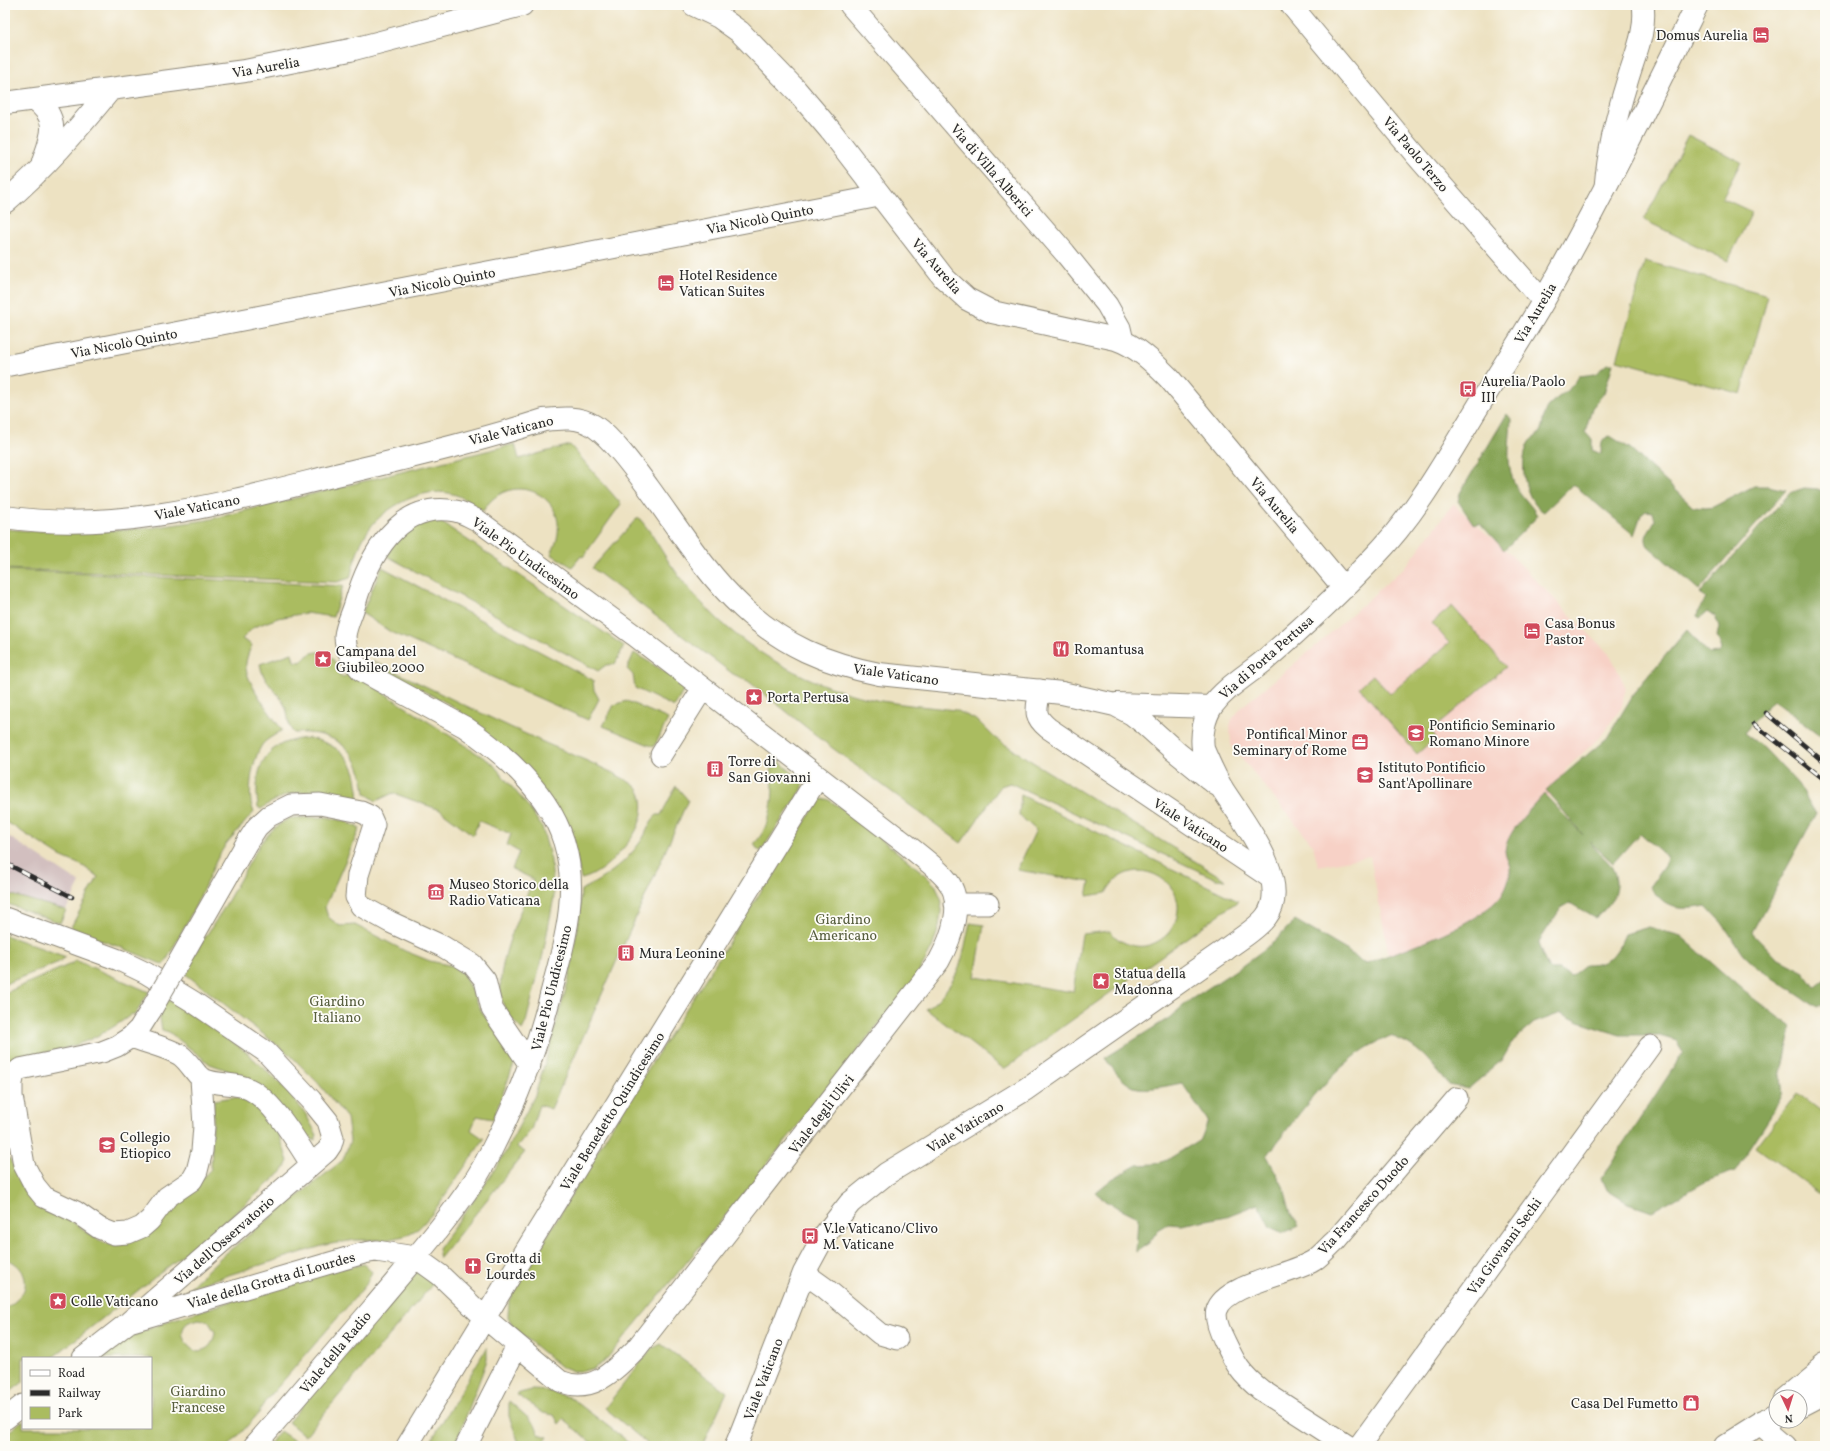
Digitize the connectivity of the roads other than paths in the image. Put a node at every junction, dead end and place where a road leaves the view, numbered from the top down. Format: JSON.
{"nodes":[{"id":1,"x":522,"y":5,"type":"edge"},
{"id":2,"x":694,"y":5,"type":"edge"},
{"id":3,"x":850,"y":5,"type":"edge"},
{"id":4,"x":1291,"y":5,"type":"edge"},
{"id":5,"x":1643,"y":5,"type":"edge"},
{"id":6,"x":1697,"y":5,"type":"edge"},
{"id":7,"x":110,"y":90,"type":"junction"},
{"id":8,"x":35,"y":100,"type":"junction"},
{"id":9,"x":5,"y":103,"type":"edge"},
{"id":10,"x":42,"y":167,"type":"junction"},
{"id":11,"x":1604,"y":189,"type":"junction"},
{"id":12,"x":879,"y":196,"type":"junction"},
{"id":13,"x":5,"y":202,"type":"edge"},
{"id":14,"x":1543,"y":301,"type":"junction"},
{"id":15,"x":1123,"y":341,"type":"junction"},
{"id":16,"x":5,"y":366,"type":"edge"},
{"id":17,"x":5,"y":517,"type":"edge"},
{"id":18,"x":1344,"y":588,"type":"junction"},
{"id":19,"x":703,"y":688,"type":"junction"},
{"id":20,"x":1040,"y":690,"type":"junction"},
{"id":21,"x":1108,"y":703,"type":"junction"},
{"id":22,"x":1211,"y":707,"type":"junction"},
{"id":23,"x":1202,"y":734,"type":"joint"},
{"id":24,"x":661,"y":755,"type":"dead end"},
{"id":25,"x":818,"y":777,"type":"junction"},
{"id":26,"x":1222,"y":789,"type":"junction"},
{"id":27,"x":1271,"y":878,"type":"junction"},
{"id":28,"x":955,"y":904,"type":"junction"},
{"id":29,"x":988,"y":904,"type":"dead end"},
{"id":30,"x":5,"y":918,"type":"edge"},
{"id":31,"x":131,"y":1037,"type":"junction"},
{"id":32,"x":1650,"y":1046,"type":"dead end"},
{"id":33,"x":530,"y":1066,"type":"junction"},
{"id":34,"x":201,"y":1078,"type":"junction"},
{"id":35,"x":1457,"y":1098,"type":"dead end"},
{"id":36,"x":319,"y":1157,"type":"junction"},
{"id":37,"x":415,"y":1257,"type":"junction"},
{"id":38,"x":804,"y":1273,"type":"junction"},
{"id":39,"x":485,"y":1318,"type":"junction"},
{"id":40,"x":129,"y":1322,"type":"junction"},
{"id":41,"x":897,"y":1339,"type":"dead end"},
{"id":42,"x":517,"y":1346,"type":"junction"},
{"id":43,"x":84,"y":1357,"type":"edge"},
{"id":44,"x":1825,"y":1365,"type":"edge"},
{"id":45,"x":1796,"y":1389,"type":"edge"},
{"id":46,"x":1825,"y":1393,"type":"edge"},
{"id":47,"x":1808,"y":1402,"type":"edge"},
{"id":48,"x":22,"y":1406,"type":"edge"},
{"id":49,"x":5,"y":1419,"type":"edge"},
{"id":50,"x":1768,"y":1420,"type":"edge"},
{"id":51,"x":1774,"y":1429,"type":"edge"},
{"id":52,"x":254,"y":1446,"type":"edge"},
{"id":53,"x":408,"y":1446,"type":"edge"},
{"id":54,"x":466,"y":1446,"type":"edge"},
{"id":55,"x":736,"y":1446,"type":"edge"},
{"id":56,"x":1348,"y":1446,"type":"edge"},
{"id":57,"x":1359,"y":1446,"type":"edge"},
{"id":58,"x":1725,"y":1446,"type":"edge"},
{"id":59,"x":1786,"y":1446,"type":"edge"}],
"edges":[{"from":1,"to":7,"type":"street","name":"Via Aurelia"},
{"from":2,"to":12,"type":"street","name":"Via Aurelia"},
{"from":3,"to":15,"type":"street","name":"Via di Villa Alberici"},
{"from":4,"to":14,"type":"street","name":"Via Paolo Terzo"},
{"from":5,"to":11,"type":"street"},
{"from":6,"to":11,"type":"street","name":"Via Aurelia"},
{"from":7,"to":8,"type":"street","name":"Via Aurelia"},
{"from":7,"to":10,"type":"street"},
{"from":8,"to":9,"type":"street","name":"Via Aurelia"},
{"from":8,"to":10,"type":"street"},
{"from":10,"to":13,"type":"street"},
{"from":11,"to":14,"type":"street","name":"Via Aurelia"},
{"from":12,"to":15,"type":"street","name":"Via Aurelia"},
{"from":12,"to":16,"type":"street","name":"Via Nicolò Quinto"},
{"from":14,"to":18,"type":"street","name":"Via Aurelia"},
{"from":15,"to":18,"type":"street","name":"Via Aurelia"},
{"from":17,"to":20,"type":"street","name":"Viale Vaticano"},
{"from":18,"to":22,"type":"street","name":"Via di Porta Pertusa"},
{"from":19,"to":24,"type":"street"},
{"from":19,"to":25,"type":"street","name":"Viale Pio Undicesimo"},
{"from":19,"to":33,"type":"street","name":"Viale Pio Undicesimo"},
{"from":20,"to":21,"type":"street","name":"Viale Vaticano"},
{"from":20,"to":27,"type":"street","name":"Viale Vaticano"},
{"from":21,"to":22,"type":"street","name":"Viale Vaticano"},
{"from":21,"to":26,"type":"street","name":"Viale Vaticano"},
{"from":22,"to":23,"type":"street","name":"Via di Porta Pertusa"},
{"from":23,"to":26,"type":"street","name":"Viale Vaticano"},
{"from":25,"to":28,"type":"street","name":"Viale degli Ulivi"},
{"from":25,"to":39,"type":"street","name":"Viale Benedetto Quindicesimo"},
{"from":26,"to":27,"type":"street","name":"Viale Vaticano"},
{"from":27,"to":38,"type":"street","name":"Viale Vaticano"},
{"from":28,"to":29,"type":"street"},
{"from":28,"to":42,"type":"street","name":"Viale degli Ulivi"},
{"from":30,"to":36,"type":"street"},
{"from":31,"to":33,"type":"street","bridge":true},
{"from":31,"to":34,"type":"street"},
{"from":31,"to":34,"type":"street"},
{"from":32,"to":57,"type":"street","name":"Via Giovanni Sechi"},
{"from":33,"to":37,"type":"street","name":"Viale Pio Undicesimo"},
{"from":34,"to":36,"type":"street"},
{"from":35,"to":56,"type":"street","name":"Via Francesco Duodo"},
{"from":36,"to":40,"type":"street","name":"Via dell'Osservatorio"},
{"from":37,"to":39,"type":"street","name":"Viale degli Ulivi"},
{"from":37,"to":40,"type":"street","name":"Viale della Grotta di Lourdes"},
{"from":37,"to":52,"type":"street","name":"Viale della Radio"},
{"from":38,"to":41,"type":"street"},
{"from":38,"to":55,"type":"street","name":"Viale Vaticano"},
{"from":39,"to":42,"type":"street","name":"Viale degli Ulivi"},
{"from":39,"to":53,"type":"street","name":"Viale Benedetto Quindicesimo"},
{"from":40,"to":43,"type":"street","name":"Via dell'Osservatorio"},
{"from":42,"to":54,"type":"street"},
{"from":44,"to":45,"type":"street"},
{"from":46,"to":47,"type":"street"},
{"from":48,"to":49,"type":"street"},
{"from":50,"to":58,"type":"street"},
{"from":51,"to":59,"type":"street"}]}
